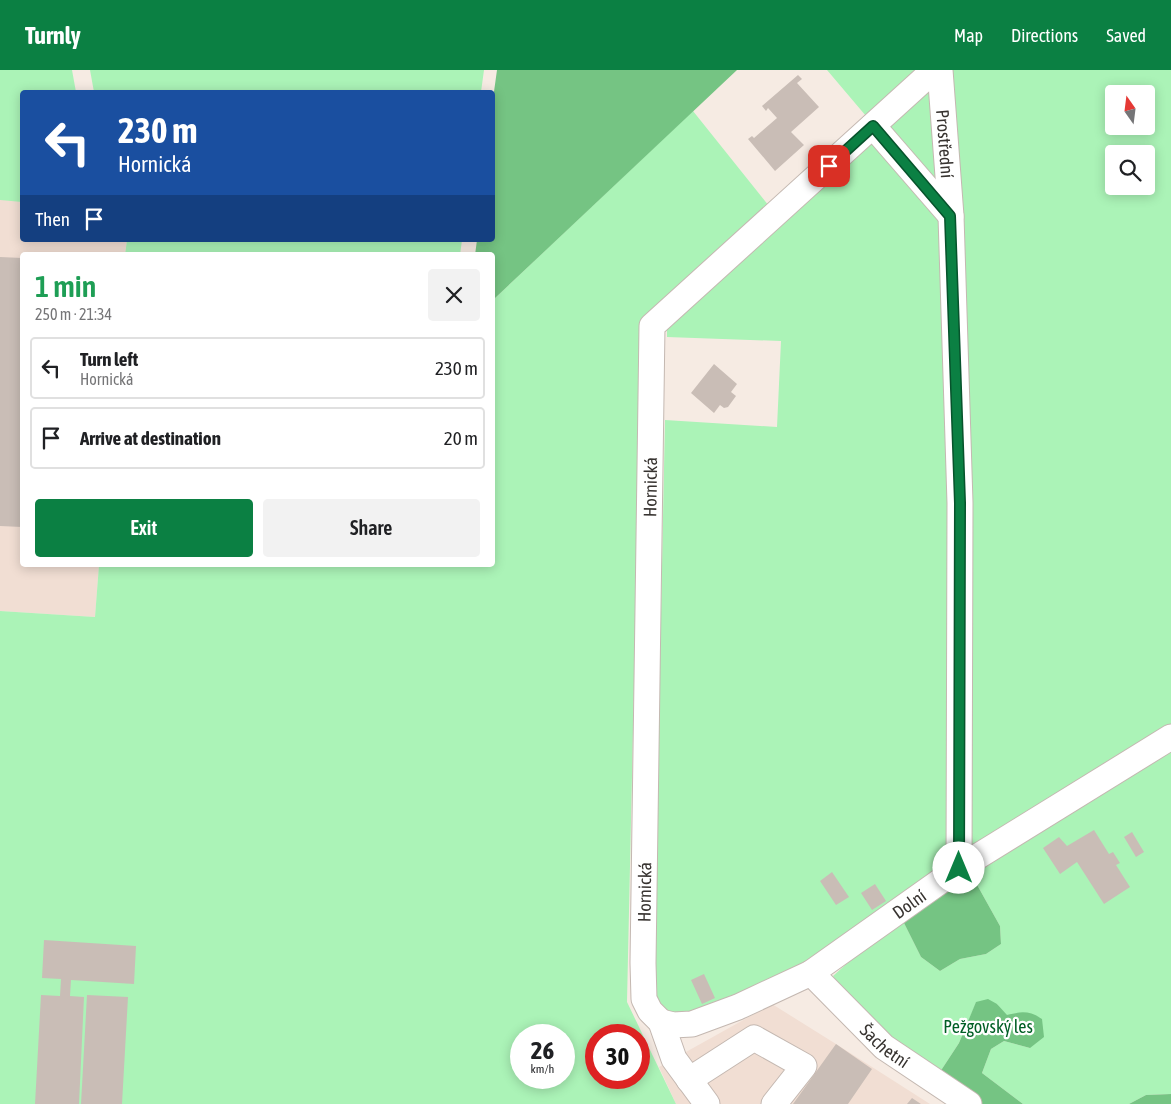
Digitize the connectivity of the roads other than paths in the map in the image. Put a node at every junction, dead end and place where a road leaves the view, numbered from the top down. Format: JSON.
{"nodes":[{"id":1,"x":934,"y":70,"type":"edge"},
{"id":2,"x":940,"y":70,"type":"edge"},
{"id":3,"x":873,"y":126,"type":"junction"},
{"id":4,"x":950,"y":216,"type":"junction"},
{"id":5,"x":1171,"y":736,"type":"edge"},
{"id":6,"x":959,"y":868,"type":"junction"},
{"id":7,"x":811,"y":973,"type":"junction"},
{"id":8,"x":660,"y":1022,"type":"junction"},
{"id":9,"x":689,"y":1080,"type":"junction"},
{"id":10,"x":707,"y":1104,"type":"edge"},
{"id":11,"x":774,"y":1104,"type":"edge"},
{"id":12,"x":969,"y":1104,"type":"edge"}],
"edges":[{"from":1,"to":3,"type":"street","name":"Hornická"},
{"from":2,"to":4,"type":"street","name":"Prostřední"},
{"from":3,"to":4,"type":"street","name":"Prostřední"},
{"from":3,"to":8,"type":"street","name":"Hornická"},
{"from":4,"to":6,"type":"street","name":"Prostřední"},
{"from":5,"to":6,"type":"street","name":"Dolní"},
{"from":6,"to":7,"type":"street","name":"Dolní"},
{"from":7,"to":8,"type":"street","name":"Dolní"},
{"from":7,"to":12,"type":"street","name":"Šachetní"},
{"from":8,"to":9,"type":"street","name":"Hornická"},
{"from":9,"to":10,"type":"street","name":"Hornická"},
{"from":9,"to":11,"type":"street"}]}
